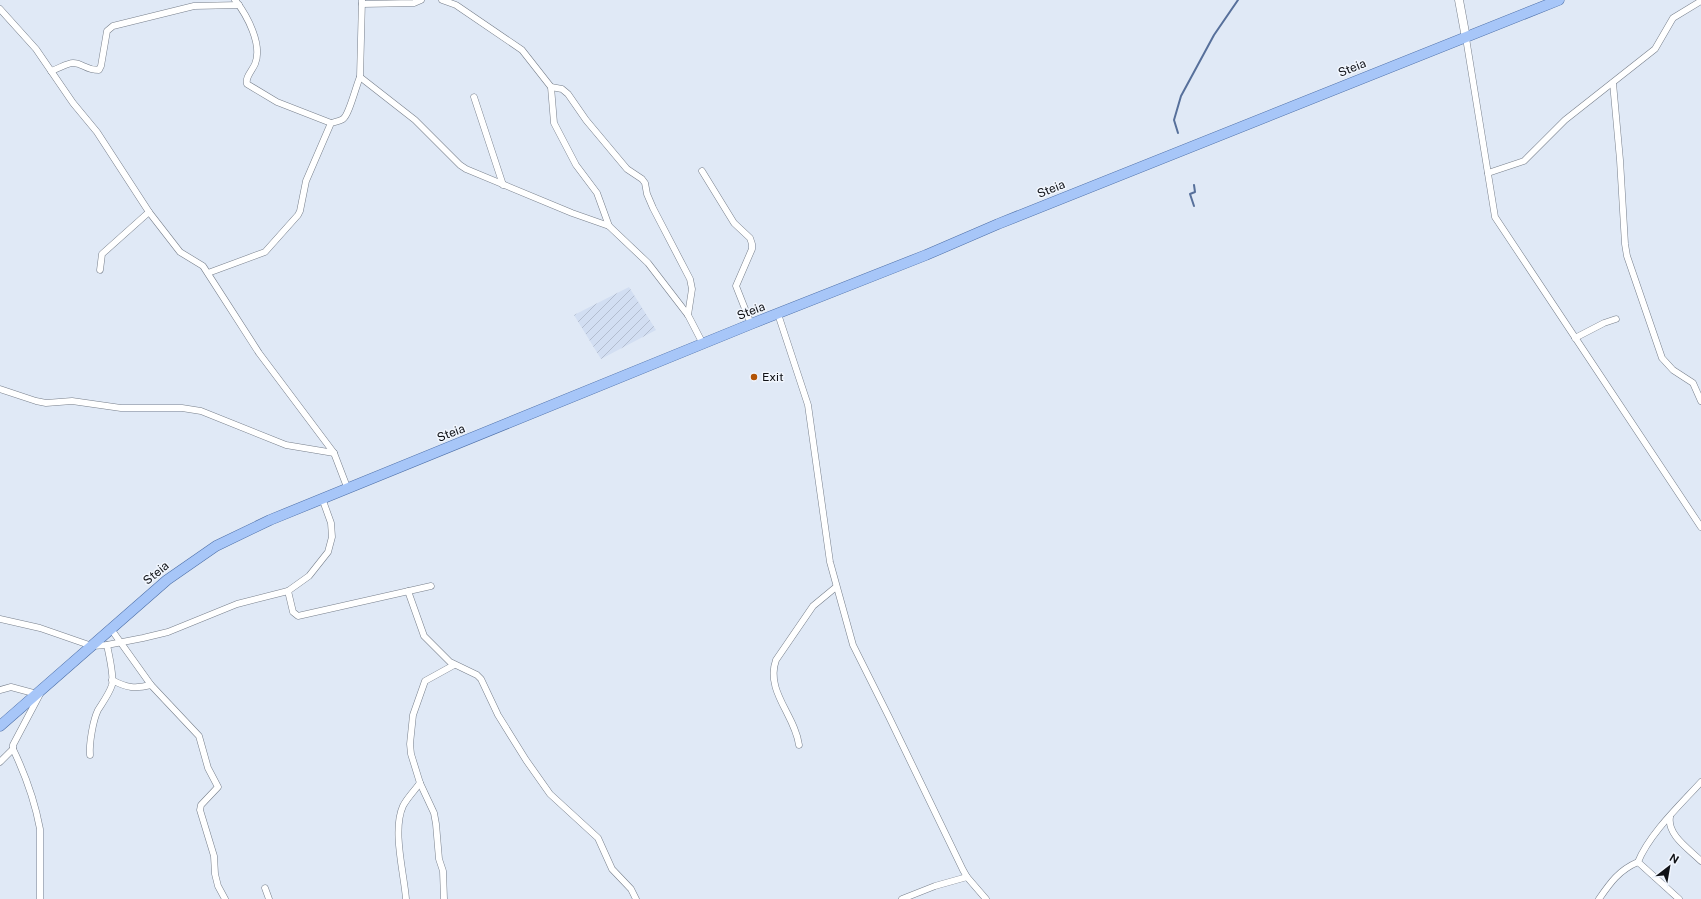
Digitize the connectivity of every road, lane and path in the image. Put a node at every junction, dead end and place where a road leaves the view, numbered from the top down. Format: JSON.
{"nodes":[{"id":1,"x":421,"y":0,"type":"edge"},
{"id":2,"x":442,"y":0,"type":"edge"},
{"id":3,"x":1459,"y":0,"type":"edge"},
{"id":4,"x":1559,"y":0,"type":"edge"},
{"id":5,"x":237,"y":2,"type":"edge"},
{"id":6,"x":362,"y":2,"type":"edge"},
{"id":7,"x":1701,"y":2,"type":"edge"},
{"id":8,"x":1542,"y":4,"type":"edge"},
{"id":9,"x":0,"y":9,"type":"edge"},
{"id":10,"x":1466,"y":38,"type":"junction"},
{"id":11,"x":52,"y":71,"type":"junction"},
{"id":12,"x":360,"y":77,"type":"junction"},
{"id":13,"x":1613,"y":83,"type":"junction"},
{"id":14,"x":551,"y":87,"type":"junction"},
{"id":15,"x":474,"y":97,"type":"dead end"},
{"id":16,"x":331,"y":123,"type":"junction"},
{"id":17,"x":702,"y":171,"type":"dead end"},
{"id":18,"x":1488,"y":173,"type":"junction"},
{"id":19,"x":503,"y":185,"type":"junction"},
{"id":20,"x":149,"y":212,"type":"junction"},
{"id":21,"x":609,"y":226,"type":"junction"},
{"id":22,"x":100,"y":270,"type":"dead end"},
{"id":23,"x":208,"y":273,"type":"junction"},
{"id":24,"x":778,"y":314,"type":"junction"},
{"id":25,"x":688,"y":316,"type":"junction"},
{"id":26,"x":1616,"y":319,"type":"dead end"},
{"id":27,"x":751,"y":324,"type":"junction"},
{"id":28,"x":1575,"y":338,"type":"junction"},
{"id":29,"x":703,"y":344,"type":"junction"},
{"id":30,"x":0,"y":389,"type":"edge"},
{"id":31,"x":1701,"y":401,"type":"edge"},
{"id":32,"x":334,"y":453,"type":"junction"},
{"id":33,"x":347,"y":487,"type":"junction"},
{"id":34,"x":322,"y":498,"type":"junction"},
{"id":35,"x":1701,"y":527,"type":"edge"},
{"id":36,"x":431,"y":586,"type":"dead end"},
{"id":37,"x":836,"y":586,"type":"junction"},
{"id":38,"x":408,"y":590,"type":"junction"},
{"id":39,"x":288,"y":591,"type":"junction"},
{"id":40,"x":0,"y":619,"type":"edge"},
{"id":41,"x":111,"y":629,"type":"junction"},
{"id":42,"x":122,"y":642,"type":"junction"},
{"id":43,"x":107,"y":645,"type":"junction"},
{"id":44,"x":92,"y":646,"type":"junction"},
{"id":45,"x":454,"y":665,"type":"junction"},
{"id":46,"x":112,"y":680,"type":"junction"},
{"id":47,"x":151,"y":685,"type":"junction"},
{"id":48,"x":0,"y":690,"type":"edge"},
{"id":49,"x":40,"y":691,"type":"junction"},
{"id":50,"x":0,"y":726,"type":"edge"},
{"id":51,"x":799,"y":745,"type":"dead end"},
{"id":52,"x":13,"y":749,"type":"junction"},
{"id":53,"x":90,"y":755,"type":"dead end"},
{"id":54,"x":0,"y":762,"type":"edge"},
{"id":55,"x":1701,"y":782,"type":"edge"},
{"id":56,"x":420,"y":783,"type":"junction"},
{"id":57,"x":1671,"y":815,"type":"junction"},
{"id":58,"x":1701,"y":861,"type":"edge"},
{"id":59,"x":1638,"y":862,"type":"junction"},
{"id":60,"x":967,"y":877,"type":"junction"},
{"id":61,"x":265,"y":888,"type":"dead end"},
{"id":62,"x":40,"y":899,"type":"edge"},
{"id":63,"x":225,"y":899,"type":"edge"},
{"id":64,"x":269,"y":899,"type":"edge"},
{"id":65,"x":406,"y":899,"type":"edge"},
{"id":66,"x":444,"y":899,"type":"edge"},
{"id":67,"x":636,"y":899,"type":"edge"},
{"id":68,"x":902,"y":899,"type":"edge"},
{"id":69,"x":986,"y":899,"type":"edge"},
{"id":70,"x":1599,"y":899,"type":"edge"},
{"id":71,"x":1679,"y":899,"type":"edge"}],
"edges":[{"from":1,"to":6,"type":"street"},
{"from":2,"to":14,"type":"street"},
{"from":3,"to":10,"type":"street"},
{"from":4,"to":8,"type":"main road","name":"Steia"},
{"from":5,"to":11,"type":"street"},
{"from":5,"to":16,"type":"street"},
{"from":6,"to":12,"type":"street"},
{"from":7,"to":13,"type":"street"},
{"from":8,"to":10,"type":"main road","name":"Steia"},
{"from":9,"to":11,"type":"street"},
{"from":10,"to":18,"type":"street"},
{"from":10,"to":24,"type":"main road","name":"Steia"},
{"from":11,"to":20,"type":"street"},
{"from":12,"to":16,"type":"street"},
{"from":12,"to":19,"type":"street"},
{"from":13,"to":18,"type":"street"},
{"from":13,"to":31,"type":"street"},
{"from":14,"to":21,"type":"street"},
{"from":14,"to":25,"type":"street"},
{"from":15,"to":19,"type":"street"},
{"from":16,"to":23,"type":"street"},
{"from":17,"to":27,"type":"street"},
{"from":18,"to":28,"type":"street"},
{"from":19,"to":21,"type":"street"},
{"from":20,"to":22,"type":"street"},
{"from":20,"to":23,"type":"street"},
{"from":21,"to":25,"type":"street"},
{"from":23,"to":32,"type":"street"},
{"from":24,"to":27,"type":"main road","name":"Steia"},
{"from":24,"to":37,"type":"street"},
{"from":25,"to":29,"type":"street"},
{"from":26,"to":28,"type":"street"},
{"from":27,"to":29,"type":"main road","name":"Steia"},
{"from":28,"to":35,"type":"street"},
{"from":29,"to":33,"type":"main road","name":"Steia"},
{"from":30,"to":32,"type":"street"},
{"from":32,"to":33,"type":"street"},
{"from":33,"to":34,"type":"main road","name":"Steia"},
{"from":34,"to":39,"type":"street"},
{"from":34,"to":41,"type":"main road","name":"Steia"},
{"from":36,"to":38,"type":"street"},
{"from":37,"to":51,"type":"street"},
{"from":37,"to":60,"type":"street"},
{"from":38,"to":39,"type":"street"},
{"from":38,"to":45,"type":"street"},
{"from":39,"to":42,"type":"street"},
{"from":40,"to":44,"type":"street"},
{"from":41,"to":42,"type":"street"},
{"from":41,"to":44,"type":"main road","name":"Steia"},
{"from":42,"to":43,"type":"street"},
{"from":42,"to":47,"type":"street"},
{"from":43,"to":44,"type":"street"},
{"from":43,"to":46,"type":"street"},
{"from":44,"to":49,"type":"main road","name":"Steia"},
{"from":45,"to":56,"type":"street"},
{"from":45,"to":67,"type":"street"},
{"from":46,"to":47,"type":"street"},
{"from":46,"to":53,"type":"street"},
{"from":47,"to":63,"type":"street"},
{"from":48,"to":49,"type":"street"},
{"from":49,"to":50,"type":"main road","name":"Steia"},
{"from":49,"to":52,"type":"street"},
{"from":52,"to":54,"type":"street"},
{"from":52,"to":62,"type":"street"},
{"from":55,"to":57,"type":"street"},
{"from":56,"to":65,"type":"street"},
{"from":56,"to":66,"type":"street"},
{"from":57,"to":58,"type":"street"},
{"from":57,"to":59,"type":"street"},
{"from":59,"to":70,"type":"street"},
{"from":59,"to":71,"type":"street"},
{"from":60,"to":68,"type":"street"},
{"from":60,"to":69,"type":"street"},
{"from":61,"to":64,"type":"street"}]}
